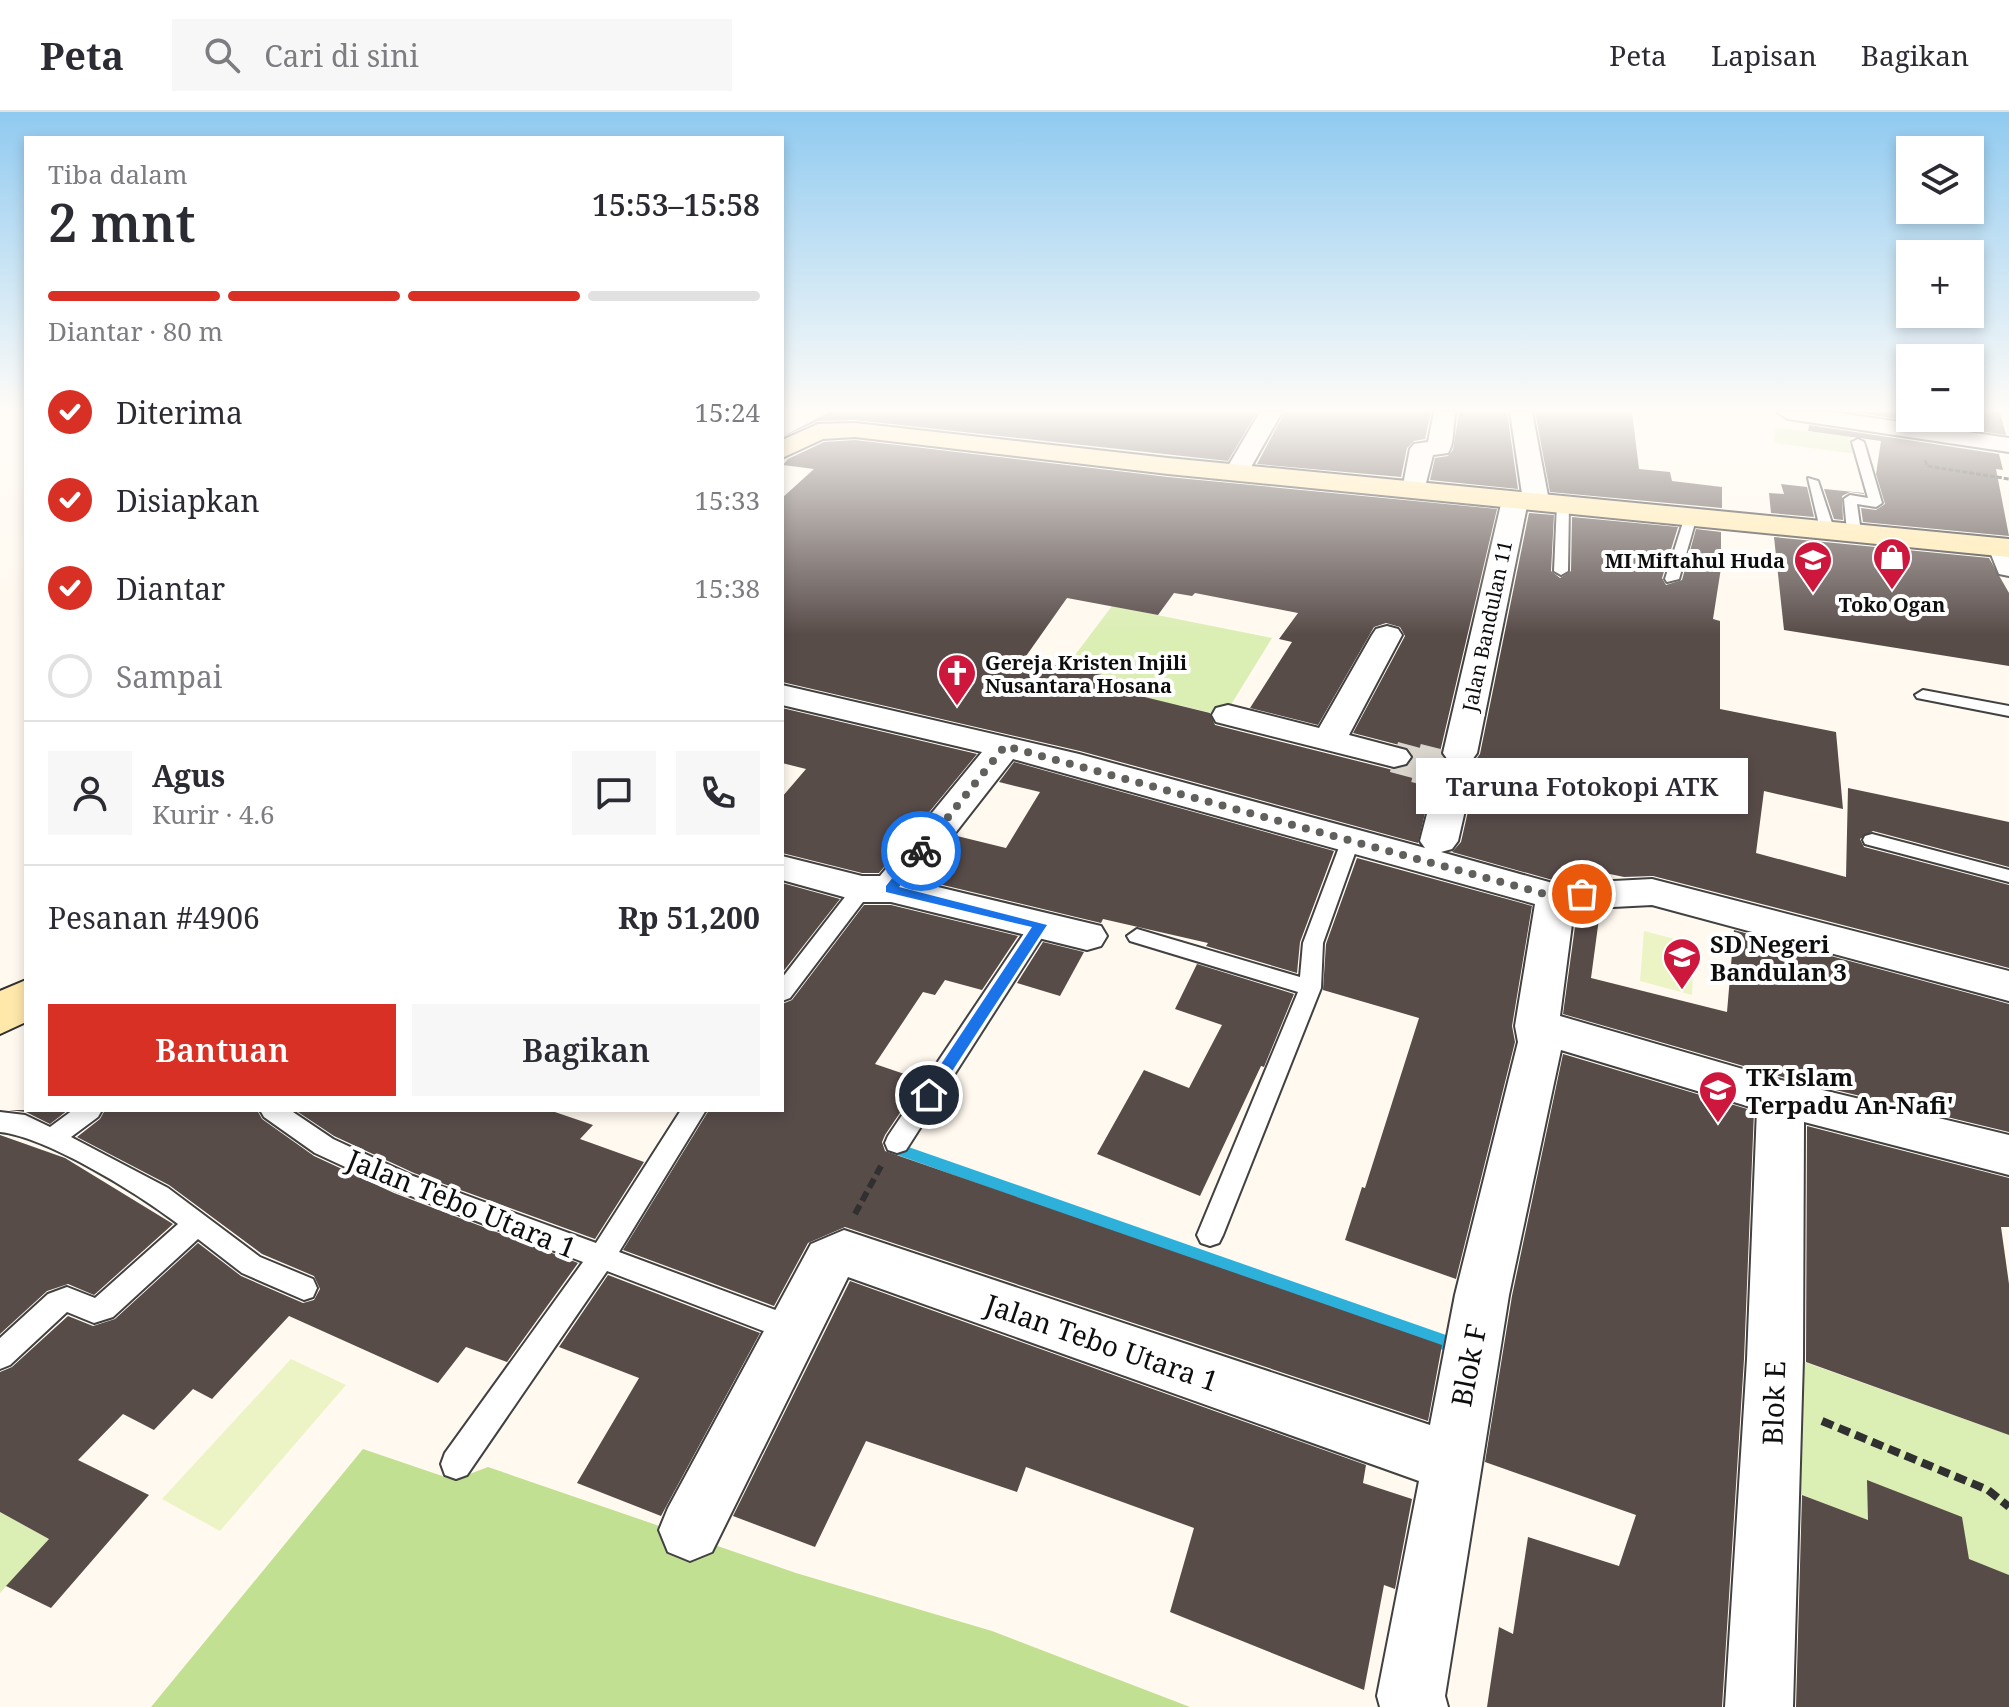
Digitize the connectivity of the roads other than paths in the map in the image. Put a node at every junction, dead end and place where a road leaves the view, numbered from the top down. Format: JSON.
{"nodes":[{"id":1,"x":1377,"y":486,"type":"edge"},
{"id":2,"x":1415,"y":486,"type":"edge"},
{"id":3,"x":1535,"y":486,"type":"edge"},
{"id":4,"x":1815,"y":486,"type":"edge"},
{"id":5,"x":1871,"y":486,"type":"edge"},
{"id":6,"x":1414,"y":490,"type":"junction"},
{"id":7,"x":1538,"y":502,"type":"junction"},
{"id":8,"x":1691,"y":516,"type":"junction"},
{"id":9,"x":1840,"y":531,"type":"junction"},
{"id":10,"x":2006,"y":554,"type":"edge"},
{"id":11,"x":1561,"y":571,"type":"dead end"},
{"id":12,"x":1672,"y":579,"type":"dead end"},
{"id":13,"x":1387,"y":635,"type":"dead end"},
{"id":14,"x":784,"y":695,"type":"edge"},
{"id":15,"x":1923,"y":695,"type":"dead end"},
{"id":16,"x":2009,"y":711,"type":"edge"},
{"id":17,"x":1228,"y":715,"type":"dead end"},
{"id":18,"x":1329,"y":741,"type":"junction"},
{"id":19,"x":1005,"y":746,"type":"junction"},
{"id":20,"x":1394,"y":757,"type":"tunnel mouth"},
{"id":21,"x":1872,"y":840,"type":"dead end"},
{"id":22,"x":1350,"y":842,"type":"junction"},
{"id":23,"x":1436,"y":854,"type":"junction"},
{"id":24,"x":784,"y":868,"type":"edge"},
{"id":25,"x":2009,"y":876,"type":"edge"},
{"id":26,"x":877,"y":889,"type":"junction"},
{"id":27,"x":1556,"y":897,"type":"junction"},
{"id":28,"x":1040,"y":925,"type":"junction"},
{"id":29,"x":1087,"y":936,"type":"dead end"},
{"id":30,"x":1137,"y":936,"type":"dead end"},
{"id":31,"x":2009,"y":986,"type":"edge"},
{"id":32,"x":1310,"y":988,"type":"junction"},
{"id":33,"x":784,"y":991,"type":"edge"},
{"id":34,"x":24,"y":998,"type":"edge"},
{"id":35,"x":0,"y":1016,"type":"edge"},
{"id":36,"x":1537,"y":1026,"type":"junction"},
{"id":37,"x":1781,"y":1098,"type":"junction"},
{"id":38,"x":87,"y":1112,"type":"edge"},
{"id":39,"x":275,"y":1112,"type":"edge"},
{"id":40,"x":693,"y":1112,"type":"edge"},
{"id":41,"x":0,"y":1122,"type":"edge"},
{"id":42,"x":53,"y":1138,"type":"junction"},
{"id":43,"x":897,"y":1143,"type":"road end"},
{"id":44,"x":2008,"y":1161,"type":"edge"},
{"id":45,"x":198,"y":1223,"type":"junction"},
{"id":46,"x":1210,"y":1235,"type":"dead end"},
{"id":47,"x":600,"y":1259,"type":"junction"},
{"id":48,"x":304,"y":1288,"type":"dead end"},
{"id":49,"x":795,"y":1330,"type":"junction"},
{"id":50,"x":0,"y":1356,"type":"edge"},
{"id":51,"x":1450,"y":1462,"type":"junction"},
{"id":52,"x":456,"y":1464,"type":"dead end"},
{"id":53,"x":690,"y":1530,"type":"dead end"},
{"id":54,"x":1414,"y":1707,"type":"edge"},
{"id":55,"x":1759,"y":1707,"type":"edge"}],
"edges":[{"from":1,"to":6,"type":"main road"},
{"from":2,"to":6,"type":"street"},
{"from":3,"to":7,"type":"street"},
{"from":4,"to":9,"type":"lane"},
{"from":5,"to":9,"type":"lane"},
{"from":6,"to":7,"type":"main road"},
{"from":7,"to":8,"type":"main road"},
{"from":7,"to":11,"type":"lane"},
{"from":7,"to":23,"type":"street","name":"Jalan Bandulan 11"},
{"from":8,"to":9,"type":"main road"},
{"from":8,"to":12,"type":"lane"},
{"from":9,"to":10,"type":"main road"},
{"from":13,"to":18,"type":"street"},
{"from":14,"to":19,"type":"street"},
{"from":15,"to":16,"type":"lane"},
{"from":17,"to":18,"type":"street"},
{"from":18,"to":20,"type":"street"},
{"from":19,"to":22,"type":"street"},
{"from":19,"to":26,"type":"street"},
{"from":21,"to":25,"type":"lane"},
{"from":22,"to":23,"type":"street"},
{"from":22,"to":32,"type":"lane"},
{"from":23,"to":27,"type":"street"},
{"from":24,"to":26,"type":"street"},
{"from":26,"to":28,"type":"street"},
{"from":26,"to":33,"type":"lane"},
{"from":27,"to":31,"type":"street"},
{"from":27,"to":36,"type":"street","name":"Blok F"},
{"from":28,"to":29,"type":"street"},
{"from":28,"to":43,"type":"lane"},
{"from":30,"to":32,"type":"lane"},
{"from":32,"to":46,"type":"lane"},
{"from":34,"to":35,"type":"main road"},
{"from":36,"to":37,"type":"street"},
{"from":36,"to":51,"type":"street","name":"Blok F"},
{"from":37,"to":44,"type":"street"},
{"from":37,"to":55,"type":"street","name":"Blok E"},
{"from":38,"to":42,"type":"lane"},
{"from":39,"to":47,"type":"lane","name":"Jalan Tebo Utara 1"},
{"from":40,"to":47,"type":"lane"},
{"from":41,"to":42,"type":"lane"},
{"from":42,"to":45,"type":"lane"},
{"from":45,"to":48,"type":"lane"},
{"from":45,"to":50,"type":"lane"},
{"from":47,"to":49,"type":"lane","name":"Jalan Tebo Utara 1"},
{"from":47,"to":52,"type":"lane"},
{"from":49,"to":51,"type":"street","name":"Jalan Tebo Utara 1"},
{"from":49,"to":53,"type":"street"},
{"from":51,"to":54,"type":"street","name":"Blok F"}]}
